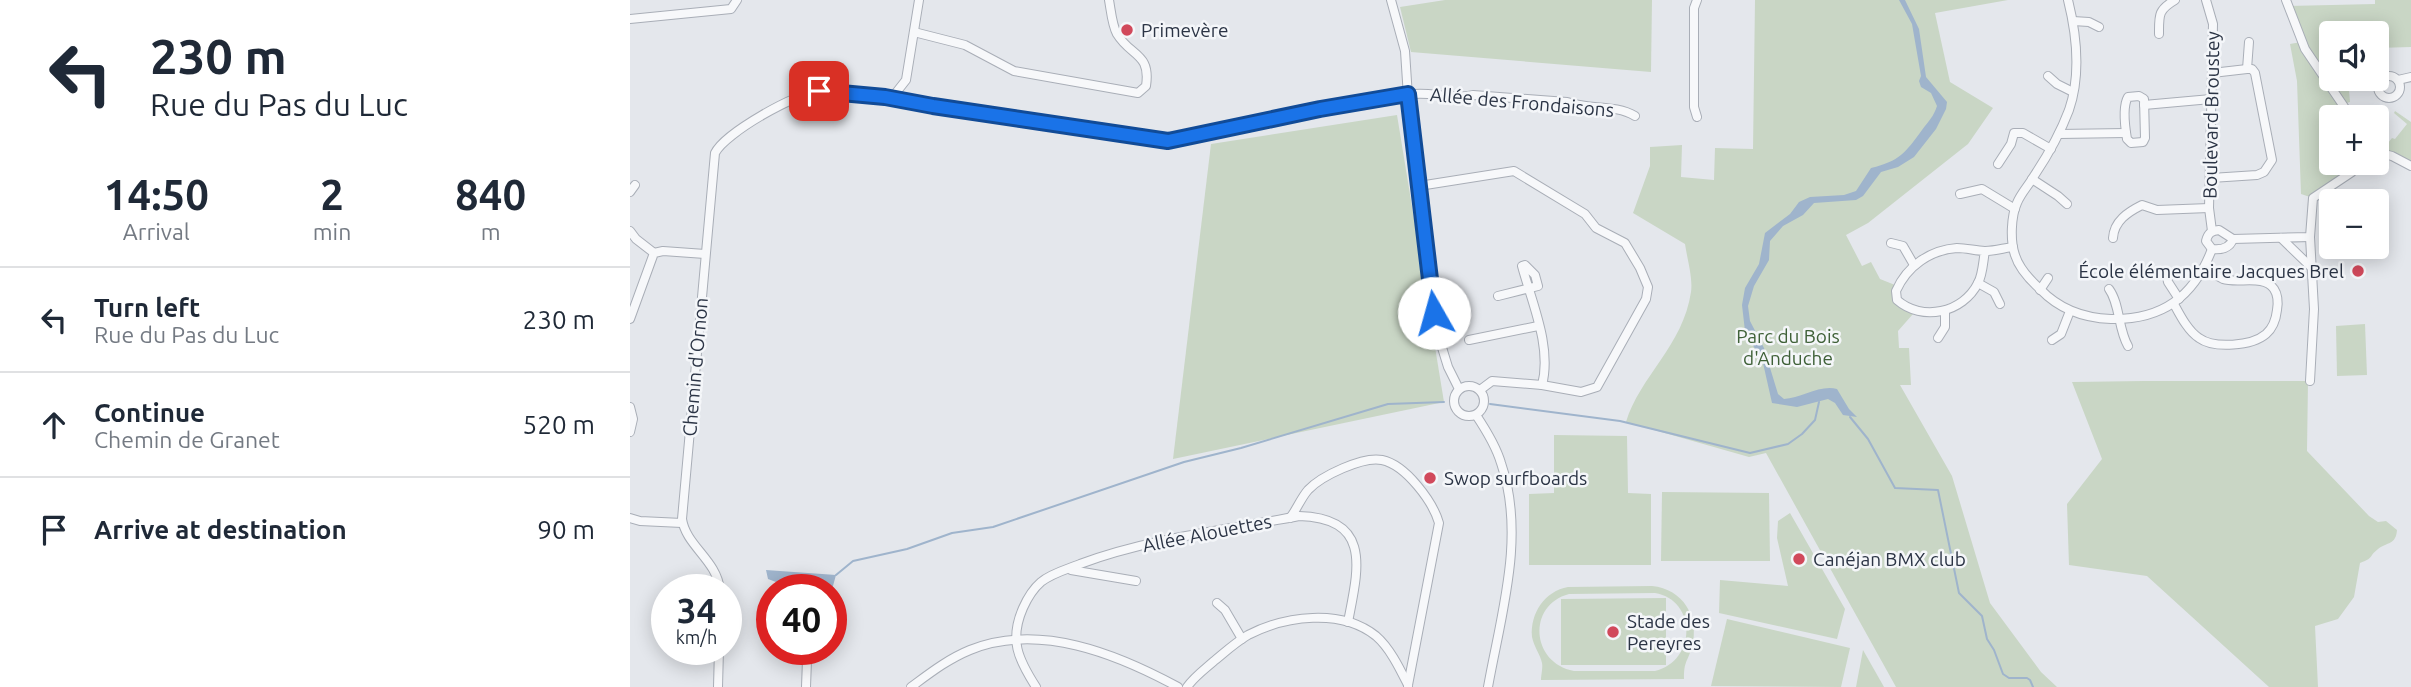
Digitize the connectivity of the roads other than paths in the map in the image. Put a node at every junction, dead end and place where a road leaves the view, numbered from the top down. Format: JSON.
{"nodes":[{"id":1,"x":737,"y":0,"type":"edge"},
{"id":2,"x":919,"y":0,"type":"edge"},
{"id":3,"x":1109,"y":0,"type":"edge"},
{"id":4,"x":1391,"y":0,"type":"edge"},
{"id":5,"x":1697,"y":0,"type":"edge"},
{"id":6,"x":2068,"y":0,"type":"edge"},
{"id":7,"x":2175,"y":0,"type":"edge"},
{"id":8,"x":2206,"y":0,"type":"edge"},
{"id":9,"x":2286,"y":0,"type":"edge"},
{"id":10,"x":630,"y":19,"type":"edge"},
{"id":11,"x":2073,"y":21,"type":"junction"},
{"id":12,"x":2099,"y":27,"type":"dead end"},
{"id":13,"x":914,"y":32,"type":"junction"},
{"id":14,"x":2159,"y":34,"type":"dead end"},
{"id":15,"x":2249,"y":42,"type":"dead end"},
{"id":16,"x":2247,"y":69,"type":"junction"},
{"id":17,"x":2212,"y":73,"type":"junction"},
{"id":18,"x":2048,"y":76,"type":"dead end"},
{"id":19,"x":2411,"y":77,"type":"edge"},
{"id":20,"x":2398,"y":80,"type":"dead end"},
{"id":21,"x":901,"y":86,"type":"junction"},
{"id":22,"x":2073,"y":92,"type":"junction"},
{"id":23,"x":1408,"y":94,"type":"junction"},
{"id":24,"x":885,"y":97,"type":"junction"},
{"id":25,"x":2211,"y":99,"type":"junction"},
{"id":26,"x":910,"y":101,"type":"junction"},
{"id":27,"x":2144,"y":105,"type":"junction"},
{"id":28,"x":2343,"y":105,"type":"edge"},
{"id":29,"x":1635,"y":116,"type":"dead end"},
{"id":30,"x":1697,"y":117,"type":"dead end"},
{"id":31,"x":2126,"y":133,"type":"junction"},
{"id":32,"x":2059,"y":134,"type":"junction"},
{"id":33,"x":727,"y":138,"type":"joint"},
{"id":34,"x":2051,"y":149,"type":"junction"},
{"id":35,"x":2389,"y":156,"type":"edge"},
{"id":36,"x":1998,"y":164,"type":"dead end"},
{"id":37,"x":2411,"y":166,"type":"edge"},
{"id":38,"x":2348,"y":175,"type":"edge"},
{"id":39,"x":2211,"y":178,"type":"junction"},
{"id":40,"x":2032,"y":179,"type":"junction"},
{"id":41,"x":1419,"y":186,"type":"junction"},
{"id":42,"x":1960,"y":194,"type":"dead end"},
{"id":43,"x":2067,"y":204,"type":"dead end"},
{"id":44,"x":2209,"y":208,"type":"junction"},
{"id":45,"x":2015,"y":209,"type":"junction"},
{"id":46,"x":630,"y":231,"type":"edge"},
{"id":47,"x":2212,"y":231,"type":"junction"},
{"id":48,"x":2310,"y":237,"type":"junction"},
{"id":49,"x":2113,"y":238,"type":"dead end"},
{"id":50,"x":2281,"y":238,"type":"junction"},
{"id":51,"x":2233,"y":239,"type":"junction"},
{"id":52,"x":1891,"y":243,"type":"dead end"},
{"id":53,"x":2013,"y":247,"type":"junction"},
{"id":54,"x":2212,"y":250,"type":"junction"},
{"id":55,"x":1985,"y":251,"type":"junction"},
{"id":56,"x":654,"y":253,"type":"junction"},
{"id":57,"x":705,"y":254,"type":"junction"},
{"id":58,"x":1914,"y":265,"type":"junction"},
{"id":59,"x":2206,"y":266,"type":"junction"},
{"id":60,"x":2312,"y":268,"type":"junction"},
{"id":61,"x":2166,"y":273,"type":"dead end"},
{"id":62,"x":2048,"y":278,"type":"dead end"},
{"id":63,"x":1978,"y":284,"type":"junction"},
{"id":64,"x":2109,"y":289,"type":"dead end"},
{"id":65,"x":2040,"y":290,"type":"junction"},
{"id":66,"x":1498,"y":296,"type":"dead end"},
{"id":67,"x":2176,"y":301,"type":"junction"},
{"id":68,"x":2000,"y":304,"type":"dead end"},
{"id":69,"x":1945,"y":311,"type":"junction"},
{"id":70,"x":2070,"y":311,"type":"junction"},
{"id":71,"x":630,"y":318,"type":"edge"},
{"id":72,"x":2119,"y":319,"type":"junction"},
{"id":73,"x":1538,"y":326,"type":"junction"},
{"id":74,"x":1938,"y":338,"type":"dead end"},
{"id":75,"x":1469,"y":340,"type":"dead end"},
{"id":76,"x":2052,"y":340,"type":"dead end"},
{"id":77,"x":2128,"y":346,"type":"dead end"},
{"id":78,"x":2310,"y":381,"type":"dead end"},
{"id":79,"x":1542,"y":385,"type":"junction"},
{"id":80,"x":1459,"y":389,"type":"junction"},
{"id":81,"x":1480,"y":390,"type":"junction"},
{"id":82,"x":630,"y":407,"type":"edge"},
{"id":83,"x":1476,"y":415,"type":"junction"},
{"id":84,"x":630,"y":432,"type":"edge"},
{"id":85,"x":630,"y":518,"type":"edge"},
{"id":86,"x":1290,"y":518,"type":"junction"},
{"id":87,"x":682,"y":523,"type":"junction"},
{"id":88,"x":1068,"y":569,"type":"junction"},
{"id":89,"x":716,"y":574,"type":"edge"},
{"id":90,"x":1136,"y":581,"type":"dead end"},
{"id":91,"x":1217,"y":603,"type":"dead end"},
{"id":92,"x":1348,"y":622,"type":"junction"},
{"id":93,"x":1015,"y":639,"type":"junction"},
{"id":94,"x":1242,"y":639,"type":"junction"},
{"id":95,"x":719,"y":665,"type":"edge"},
{"id":96,"x":807,"y":665,"type":"edge"},
{"id":97,"x":1408,"y":686,"type":"edge"},
{"id":98,"x":718,"y":687,"type":"edge"},
{"id":99,"x":806,"y":687,"type":"edge"},
{"id":100,"x":911,"y":687,"type":"edge"},
{"id":101,"x":1036,"y":687,"type":"edge"},
{"id":102,"x":1178,"y":687,"type":"edge"},
{"id":103,"x":1187,"y":687,"type":"edge"},
{"id":104,"x":1488,"y":687,"type":"edge"}],
"edges":[{"from":1,"to":10,"type":"street"},
{"from":2,"to":13,"type":"street"},
{"from":3,"to":13,"type":"street"},
{"from":4,"to":23,"type":"street"},
{"from":5,"to":30,"type":"street"},
{"from":6,"to":11,"type":"street"},
{"from":7,"to":14,"type":"street"},
{"from":8,"to":17,"type":"street","name":"Boulevard Broustey"},
{"from":9,"to":28,"type":"street"},
{"from":11,"to":12,"type":"street"},
{"from":11,"to":22,"type":"street"},
{"from":13,"to":21,"type":"street"},
{"from":15,"to":16,"type":"street"},
{"from":16,"to":17,"type":"street"},
{"from":16,"to":39,"type":"street"},
{"from":17,"to":25,"type":"street","name":"Boulevard Broustey"},
{"from":18,"to":22,"type":"street"},
{"from":19,"to":20,"type":"street"},
{"from":21,"to":24,"type":"street"},
{"from":21,"to":26,"type":"street"},
{"from":22,"to":32,"type":"street"},
{"from":23,"to":26,"type":"street","name":"Allée des Frondaisons"},
{"from":23,"to":29,"type":"street","name":"Allée des Frondaisons"},
{"from":23,"to":41,"type":"street"},
{"from":24,"to":26,"type":"street","name":"Allée des Frondaisons"},
{"from":24,"to":33,"type":"street","name":"Allée des Frondaisons"},
{"from":25,"to":27,"type":"street"},
{"from":25,"to":39,"type":"street","name":"Boulevard Broustey"},
{"from":27,"to":31,"type":"street"},
{"from":27,"to":31,"type":"street"},
{"from":31,"to":32,"type":"street"},
{"from":32,"to":34,"type":"street"},
{"from":33,"to":57,"type":"street","name":"Chemin d'Ornon"},
{"from":34,"to":36,"type":"street"},
{"from":34,"to":40,"type":"street"},
{"from":35,"to":37,"type":"street"},
{"from":38,"to":48,"type":"street"},
{"from":39,"to":44,"type":"street","name":"Boulevard Broustey"},
{"from":40,"to":43,"type":"street"},
{"from":40,"to":45,"type":"street"},
{"from":41,"to":79,"type":"street"},
{"from":41,"to":80,"type":"street"},
{"from":42,"to":45,"type":"street"},
{"from":44,"to":47,"type":"street","name":"Boulevard Broustey"},
{"from":44,"to":49,"type":"street"},
{"from":45,"to":53,"type":"street"},
{"from":46,"to":56,"type":"street"},
{"from":47,"to":51,"type":"street"},
{"from":47,"to":54,"type":"street","name":"Boulevard Broustey"},
{"from":48,"to":50,"type":"street"},
{"from":48,"to":60,"type":"street"},
{"from":50,"to":51,"type":"street"},
{"from":50,"to":60,"type":"street"},
{"from":51,"to":54,"type":"street"},
{"from":52,"to":58,"type":"street"},
{"from":53,"to":55,"type":"street"},
{"from":53,"to":65,"type":"street","name":"Boulevard Broustey"},
{"from":54,"to":59,"type":"street","name":"Boulevard Broustey"},
{"from":55,"to":58,"type":"street"},
{"from":55,"to":63,"type":"street"},
{"from":56,"to":57,"type":"street"},
{"from":56,"to":71,"type":"street"},
{"from":57,"to":87,"type":"street","name":"Chemin d'Ornon"},
{"from":58,"to":69,"type":"street"},
{"from":59,"to":67,"type":"street","name":"Boulevard Broustey"},
{"from":59,"to":67,"type":"street"},
{"from":60,"to":78,"type":"street"},
{"from":61,"to":67,"type":"street"},
{"from":62,"to":65,"type":"street"},
{"from":63,"to":68,"type":"street"},
{"from":63,"to":69,"type":"street"},
{"from":64,"to":72,"type":"street"},
{"from":65,"to":70,"type":"street","name":"Boulevard Broustey"},
{"from":66,"to":73,"type":"street"},
{"from":67,"to":72,"type":"street","name":"Boulevard Broustey"},
{"from":69,"to":74,"type":"street"},
{"from":70,"to":72,"type":"street","name":"Boulevard Broustey"},
{"from":70,"to":76,"type":"street"},
{"from":72,"to":77,"type":"street"},
{"from":73,"to":75,"type":"street"},
{"from":73,"to":79,"type":"street"},
{"from":79,"to":81,"type":"street"},
{"from":80,"to":81,"type":"street"},
{"from":80,"to":83,"type":"street"},
{"from":81,"to":83,"type":"street"},
{"from":82,"to":84,"type":"street"},
{"from":83,"to":104,"type":"street"},
{"from":85,"to":87,"type":"street"},
{"from":86,"to":88,"type":"street","name":"Allée Alouettes"},
{"from":86,"to":92,"type":"street","name":"Allée Alouettes"},
{"from":86,"to":97,"type":"street"},
{"from":87,"to":89,"type":"street"},
{"from":88,"to":90,"type":"street"},
{"from":88,"to":93,"type":"street","name":"Allée Alouettes"},
{"from":91,"to":94,"type":"street"},
{"from":92,"to":94,"type":"street"},
{"from":92,"to":97,"type":"street"},
{"from":93,"to":100,"type":"street"},
{"from":93,"to":101,"type":"street"},
{"from":93,"to":102,"type":"street"},
{"from":94,"to":103,"type":"street"},
{"from":95,"to":98,"type":"street"},
{"from":96,"to":99,"type":"street"}]}
